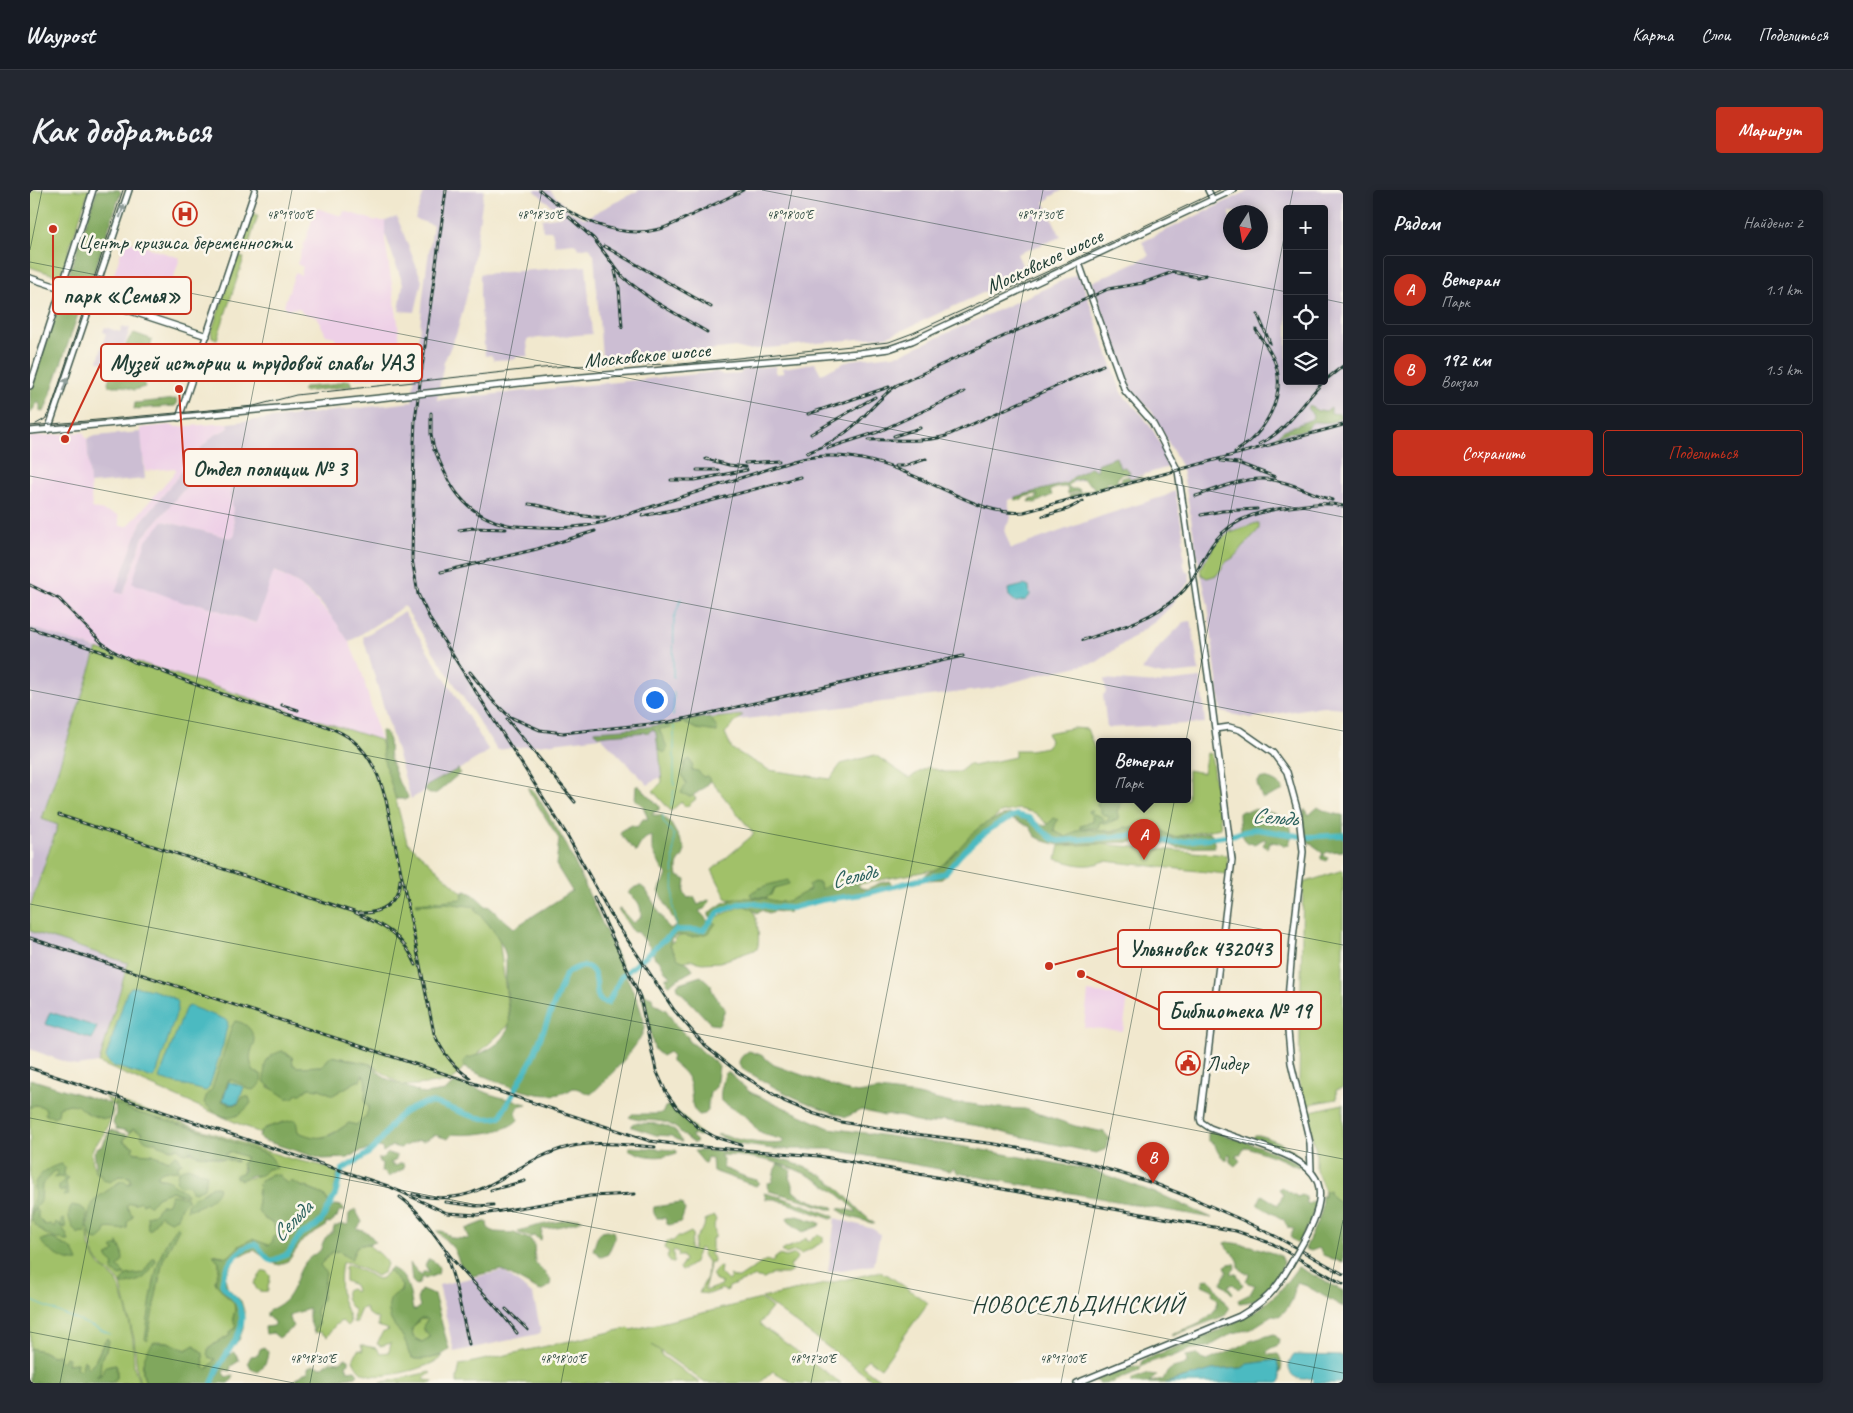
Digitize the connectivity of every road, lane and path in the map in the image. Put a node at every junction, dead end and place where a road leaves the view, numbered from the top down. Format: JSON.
{"nodes":[{"id":1,"x":93,"y":190,"type":"edge"},
{"id":2,"x":129,"y":190,"type":"edge"},
{"id":3,"x":255,"y":190,"type":"edge"},
{"id":4,"x":1208,"y":190,"type":"edge"},
{"id":5,"x":1233,"y":190,"type":"edge"},
{"id":6,"x":1213,"y":200,"type":"junction"},
{"id":7,"x":1079,"y":263,"type":"junction"},
{"id":8,"x":30,"y":278,"type":"edge"},
{"id":9,"x":61,"y":288,"type":"junction"},
{"id":10,"x":93,"y":299,"type":"junction"},
{"id":11,"x":207,"y":336,"type":"junction"},
{"id":12,"x":30,"y":386,"type":"edge"},
{"id":13,"x":179,"y":418,"type":"junction"},
{"id":14,"x":48,"y":430,"type":"junction"},
{"id":15,"x":30,"y":431,"type":"edge"},
{"id":16,"x":1215,"y":729,"type":"junction"},
{"id":17,"x":1311,"y":1151,"type":"junction"},
{"id":18,"x":1297,"y":1160,"type":"junction"},
{"id":19,"x":1311,"y":1170,"type":"junction"},
{"id":20,"x":1077,"y":1383,"type":"edge"}],
"edges":[{"from":1,"to":9,"type":"main road"},
{"from":10,"to":2,"type":"main road","one_way":true},
{"from":3,"to":11,"type":"main road"},
{"from":4,"to":6,"type":"main road"},
{"from":5,"to":6,"type":"main road","name":"Московское шоссе"},
{"from":6,"to":7,"type":"main road","name":"Московское шоссе"},
{"from":7,"to":13,"type":"main road","name":"Московское шоссе","bridge":true},
{"from":7,"to":16,"type":"main road"},
{"from":8,"to":9,"type":"main road"},
{"from":9,"to":10,"type":"main road"},
{"from":9,"to":12,"type":"main road"},
{"from":10,"to":11,"type":"main road"},
{"from":14,"to":10,"type":"main road","one_way":true},
{"from":11,"to":13,"type":"main road"},
{"from":13,"to":14,"type":"main road","name":"Московское шоссе"},
{"from":14,"to":15,"type":"main road","name":"Московское шоссе"},
{"from":16,"to":17,"type":"main road"},
{"from":16,"to":18,"type":"main road"},
{"from":17,"to":18,"type":"main road"},
{"from":17,"to":19,"type":"main road"},
{"from":18,"to":19,"type":"main road"},
{"from":19,"to":20,"type":"main road","bridge":true}]}
